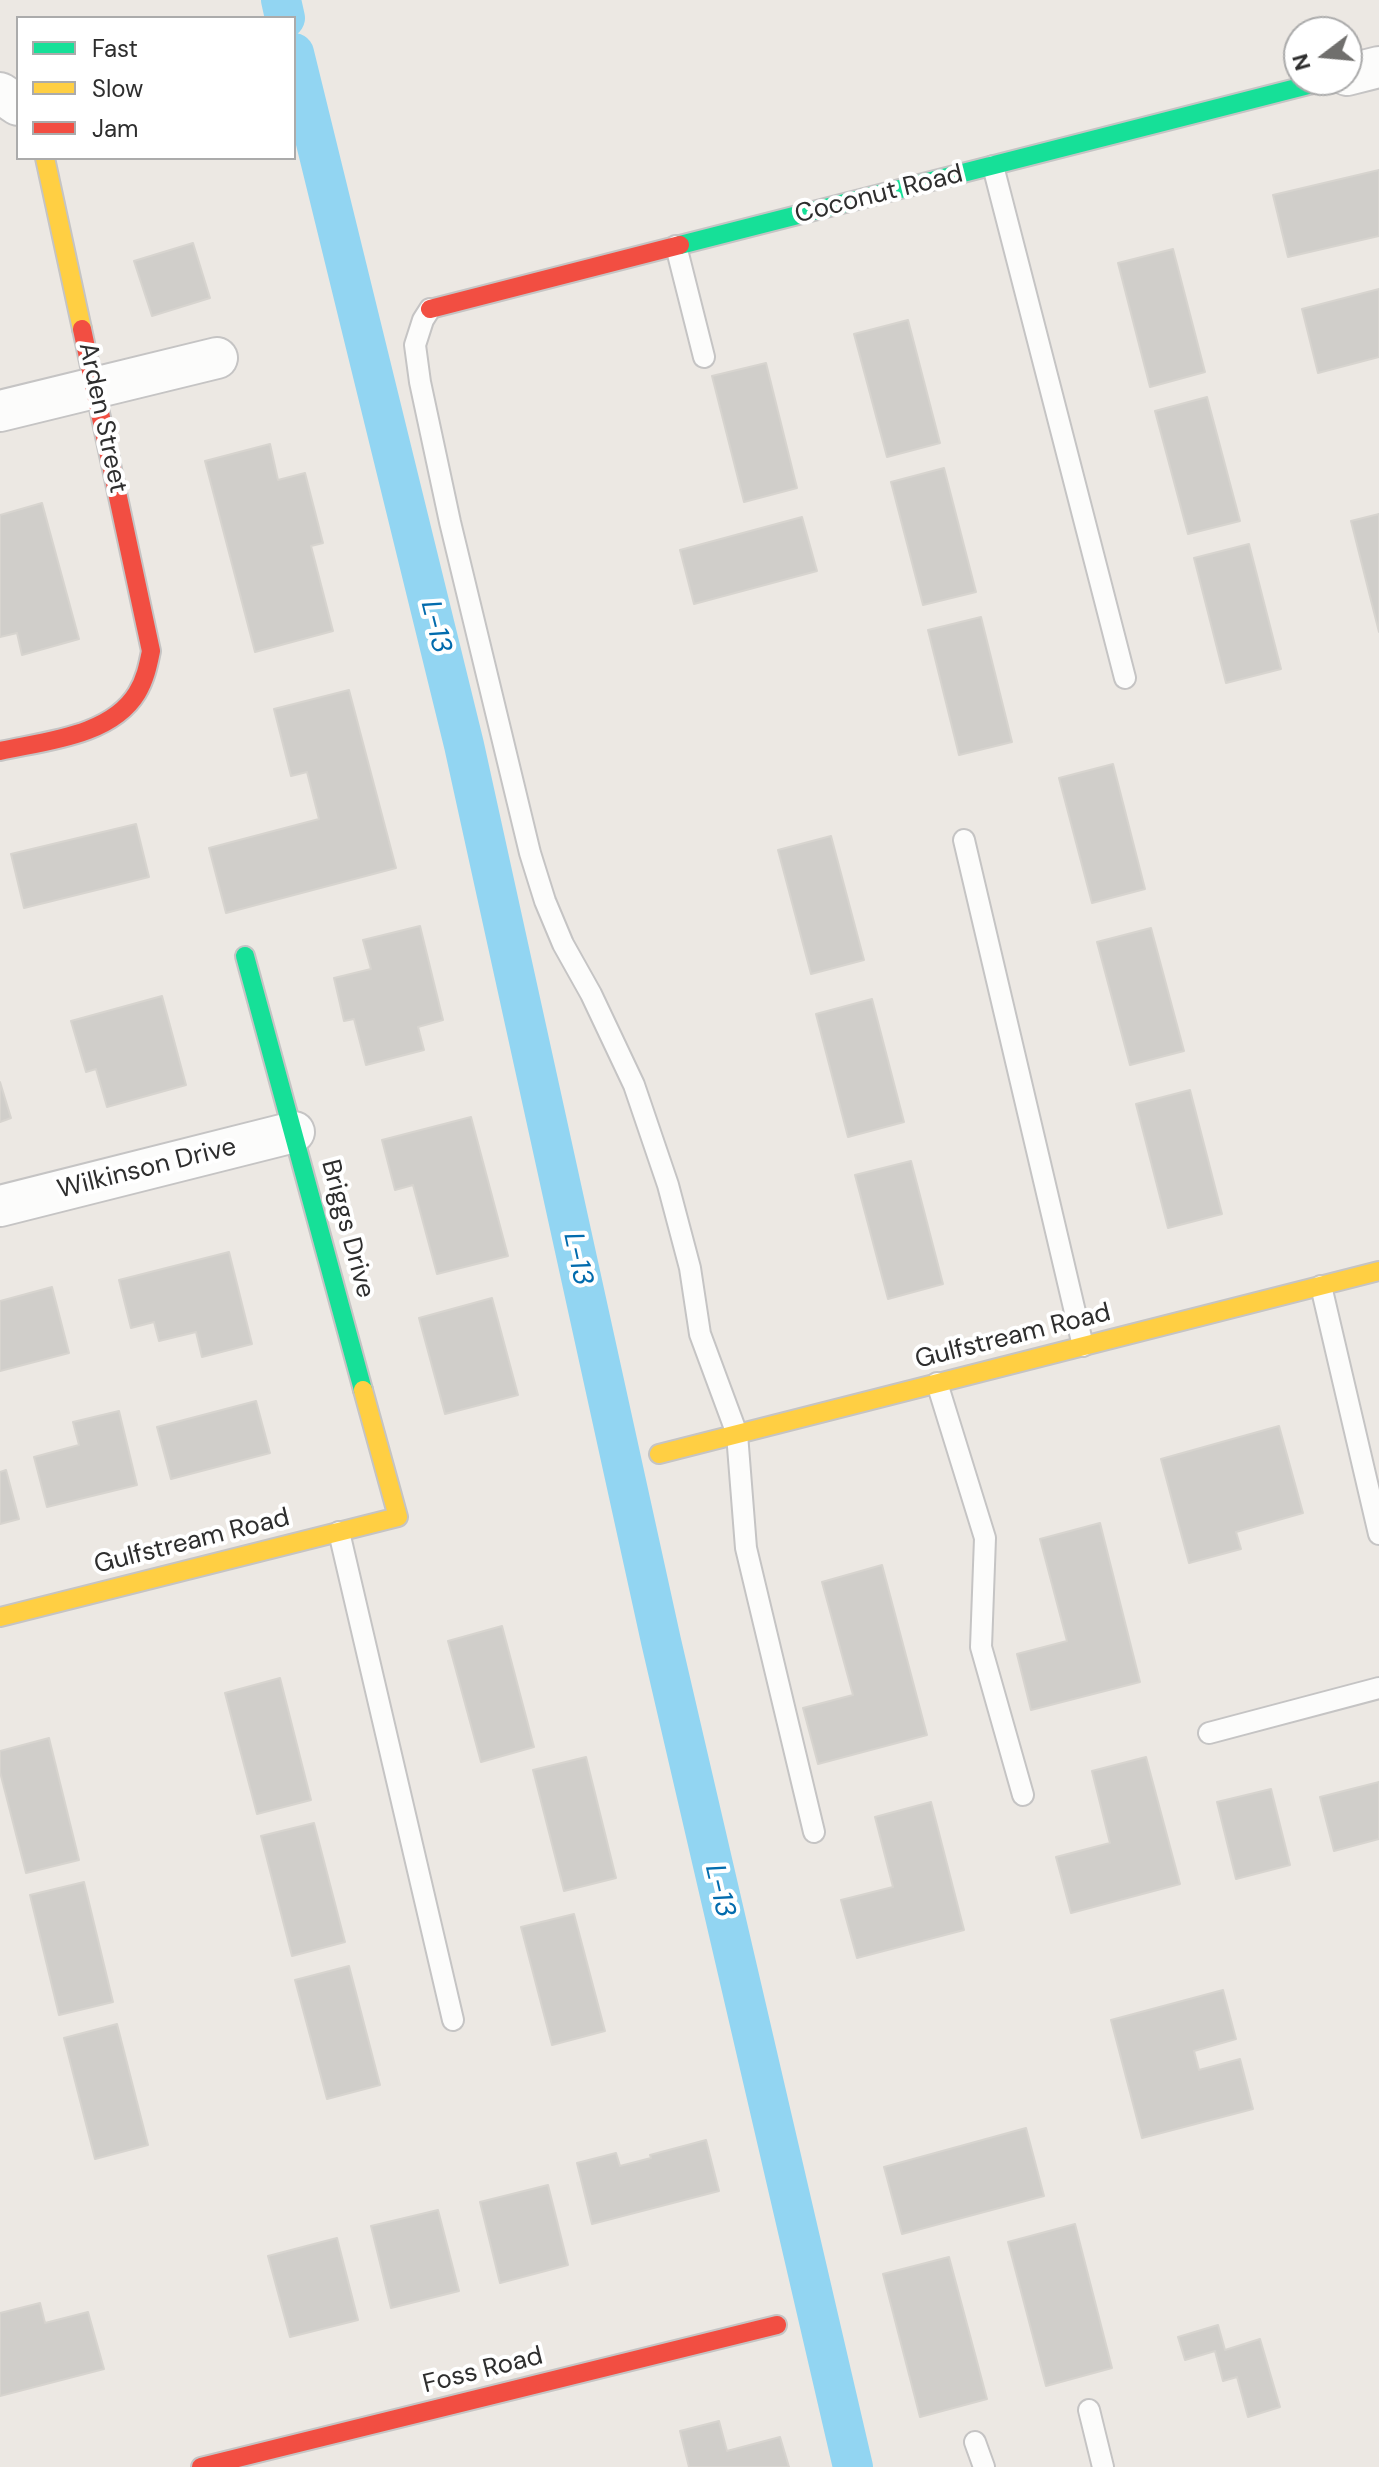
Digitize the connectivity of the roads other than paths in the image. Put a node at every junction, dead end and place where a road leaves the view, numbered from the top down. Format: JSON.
{"nodes":[{"id":1,"x":1283,"y":92,"type":"edge"},
{"id":2,"x":45,"y":160,"type":"edge"},
{"id":3,"x":993,"y":166,"type":"junction"},
{"id":4,"x":676,"y":246,"type":"junction"},
{"id":5,"x":430,"y":309,"type":"joint"},
{"id":6,"x":704,"y":357,"type":"dead end"},
{"id":7,"x":217,"y":358,"type":"dead end"},
{"id":8,"x":96,"y":387,"type":"junction"},
{"id":9,"x":0,"y":411,"type":"edge"},
{"id":10,"x":1125,"y":678,"type":"dead end"},
{"id":11,"x":0,"y":751,"type":"edge"},
{"id":12,"x":964,"y":840,"type":"dead end"},
{"id":13,"x":245,"y":956,"type":"dead end"},
{"id":14,"x":294,"y":1132,"type":"junction"},
{"id":15,"x":0,"y":1206,"type":"edge"},
{"id":16,"x":1379,"y":1271,"type":"edge"},
{"id":17,"x":1321,"y":1286,"type":"junction"},
{"id":18,"x":1083,"y":1346,"type":"junction"},
{"id":19,"x":937,"y":1383,"type":"junction"},
{"id":20,"x":737,"y":1434,"type":"junction"},
{"id":21,"x":659,"y":1454,"type":"dead end"},
{"id":22,"x":398,"y":1517,"type":"joint"},
{"id":23,"x":339,"y":1532,"type":"junction"},
{"id":24,"x":1379,"y":1534,"type":"edge"},
{"id":25,"x":0,"y":1617,"type":"edge"},
{"id":26,"x":1379,"y":1688,"type":"edge"},
{"id":27,"x":1209,"y":1733,"type":"dead end"},
{"id":28,"x":1023,"y":1795,"type":"dead end"},
{"id":29,"x":814,"y":1832,"type":"dead end"},
{"id":30,"x":453,"y":2020,"type":"dead end"},
{"id":31,"x":777,"y":2325,"type":"dead end"},
{"id":32,"x":1089,"y":2410,"type":"dead end"},
{"id":33,"x":975,"y":2442,"type":"dead end"},
{"id":34,"x":201,"y":2467,"type":"edge"},
{"id":35,"x":984,"y":2467,"type":"edge"},
{"id":36,"x":1103,"y":2467,"type":"edge"}],
"edges":[{"from":1,"to":3,"type":"street","name":"Coconut Road"},
{"from":2,"to":8,"type":"street","name":"Arden Street"},
{"from":3,"to":4,"type":"street","name":"Coconut Road"},
{"from":3,"to":10,"type":"lane"},
{"from":4,"to":5,"type":"street","name":"Coconut Road"},
{"from":4,"to":6,"type":"lane"},
{"from":5,"to":20,"type":"lane"},
{"from":7,"to":8,"type":"street"},
{"from":8,"to":9,"type":"street"},
{"from":8,"to":11,"type":"street","name":"Arden Street"},
{"from":12,"to":18,"type":"lane"},
{"from":13,"to":14,"type":"street","name":"Briggs Drive"},
{"from":14,"to":15,"type":"street","name":"Wilkinson Drive"},
{"from":14,"to":22,"type":"street","name":"Briggs Drive"},
{"from":16,"to":17,"type":"street","name":"Gulfstream Road"},
{"from":17,"to":18,"type":"street","name":"Gulfstream Road"},
{"from":17,"to":24,"type":"lane"},
{"from":18,"to":19,"type":"street","name":"Gulfstream Road"},
{"from":19,"to":20,"type":"street","name":"Gulfstream Road"},
{"from":19,"to":28,"type":"lane"},
{"from":20,"to":21,"type":"street","name":"Gulfstream Road"},
{"from":20,"to":29,"type":"lane"},
{"from":22,"to":23,"type":"street","name":"Gulfstream Road"},
{"from":23,"to":25,"type":"street","name":"Gulfstream Road"},
{"from":23,"to":30,"type":"lane"},
{"from":26,"to":27,"type":"lane"},
{"from":31,"to":34,"type":"street","name":"Foss Road"},
{"from":32,"to":36,"type":"lane"},
{"from":33,"to":35,"type":"lane"}]}
